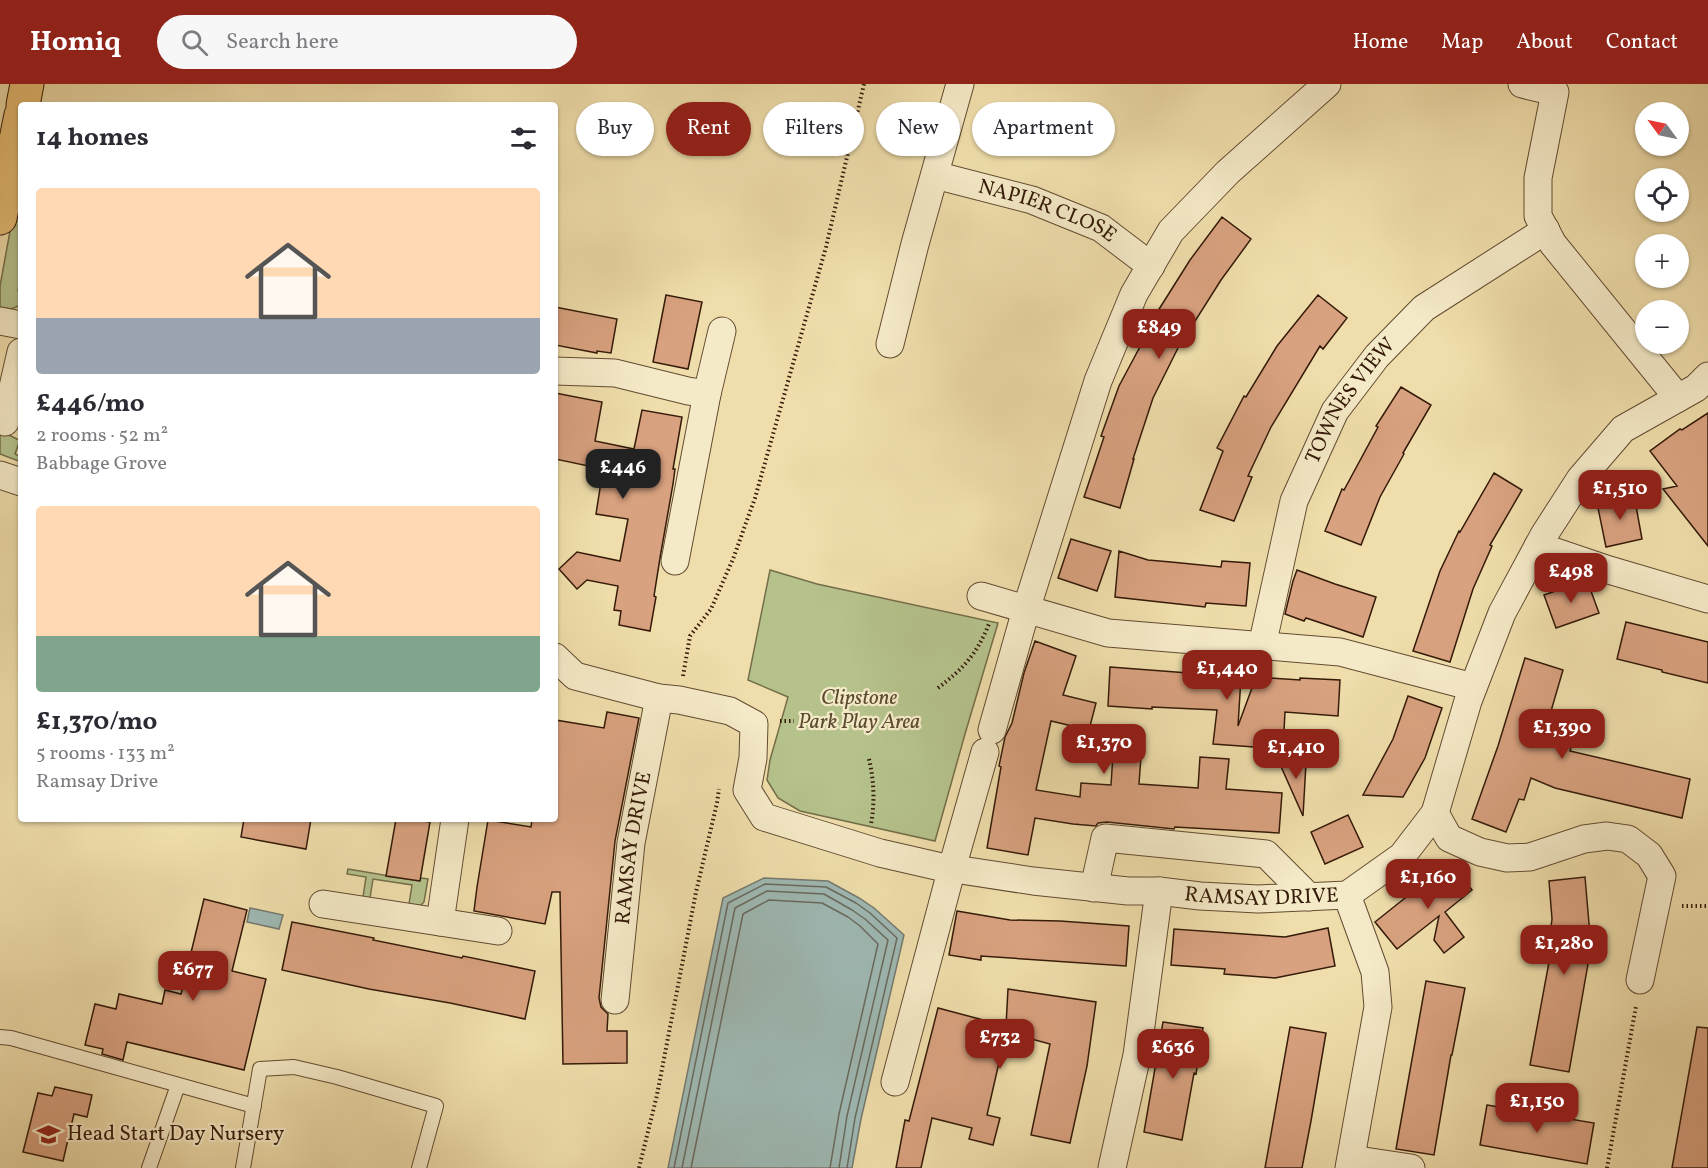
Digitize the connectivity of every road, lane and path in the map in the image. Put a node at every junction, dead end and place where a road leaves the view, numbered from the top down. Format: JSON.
{"nodes":[{"id":1,"x":27,"y":84,"type":"edge"},
{"id":2,"x":864,"y":84,"type":"edge"},
{"id":3,"x":960,"y":84,"type":"edge"},
{"id":4,"x":1327,"y":84,"type":"edge"},
{"id":5,"x":1522,"y":84,"type":"edge"},
{"id":6,"x":24,"y":102,"type":"edge"},
{"id":7,"x":18,"y":130,"type":"edge"},
{"id":8,"x":935,"y":176,"type":"junction"},
{"id":9,"x":0,"y":218,"type":"edge"},
{"id":10,"x":1546,"y":230,"type":"junction"},
{"id":11,"x":1151,"y":266,"type":"junction"},
{"id":12,"x":0,"y":321,"type":"edge"},
{"id":13,"x":18,"y":324,"type":"edge"},
{"id":14,"x":722,"y":331,"type":"dead end"},
{"id":15,"x":890,"y":344,"type":"dead end"},
{"id":16,"x":18,"y":365,"type":"edge"},
{"id":17,"x":558,"y":371,"type":"edge"},
{"id":18,"x":1708,"y":376,"type":"edge"},
{"id":19,"x":707,"y":394,"type":"junction"},
{"id":20,"x":1678,"y":398,"type":"junction"},
{"id":21,"x":5,"y":422,"type":"dead end"},
{"id":22,"x":0,"y":475,"type":"edge"},
{"id":23,"x":18,"y":481,"type":"edge"},
{"id":24,"x":1538,"y":546,"type":"junction"},
{"id":25,"x":675,"y":561,"type":"dead end"},
{"id":26,"x":989,"y":599,"type":"joint"},
{"id":27,"x":1708,"y":599,"type":"edge"},
{"id":28,"x":1026,"y":610,"type":"junction"},
{"id":29,"x":1262,"y":646,"type":"junction"},
{"id":30,"x":558,"y":660,"type":"edge"},
{"id":31,"x":1473,"y":687,"type":"junction"},
{"id":32,"x":938,"y":688,"type":"dead end"},
{"id":33,"x":669,"y":699,"type":"junction"},
{"id":34,"x":869,"y":759,"type":"dead end"},
{"id":35,"x":720,"y":781,"type":"dead end"},
{"id":36,"x":1435,"y":813,"type":"junction"},
{"id":37,"x":455,"y":822,"type":"edge"},
{"id":38,"x":867,"y":849,"type":"junction"},
{"id":39,"x":952,"y":868,"type":"junction"},
{"id":40,"x":1094,"y":888,"type":"junction"},
{"id":41,"x":1159,"y":891,"type":"junction"},
{"id":42,"x":1347,"y":895,"type":"junction"},
{"id":43,"x":1309,"y":897,"type":"junction"},
{"id":44,"x":323,"y":904,"type":"dead end"},
{"id":45,"x":440,"y":922,"type":"junction"},
{"id":46,"x":498,"y":931,"type":"dead end"},
{"id":47,"x":1640,"y":980,"type":"joint"},
{"id":48,"x":615,"y":1000,"type":"dead end"},
{"id":49,"x":0,"y":1037,"type":"edge"},
{"id":50,"x":895,"y":1082,"type":"dead end"},
{"id":51,"x":178,"y":1085,"type":"junction"},
{"id":52,"x":254,"y":1106,"type":"junction"},
{"id":53,"x":1350,"y":1164,"type":"edge"},
{"id":54,"x":149,"y":1168,"type":"edge"},
{"id":55,"x":243,"y":1168,"type":"edge"},
{"id":56,"x":419,"y":1168,"type":"edge"},
{"id":57,"x":639,"y":1168,"type":"edge"},
{"id":58,"x":1112,"y":1168,"type":"edge"},
{"id":59,"x":1411,"y":1168,"type":"edge"},
{"id":60,"x":1607,"y":1168,"type":"edge"}],
"edges":[{"from":1,"to":6,"type":"main road"},
{"from":2,"to":33,"type":"path"},
{"from":3,"to":8,"type":"street"},
{"from":4,"to":11,"type":"street"},
{"from":5,"to":10,"type":"street"},
{"from":7,"to":9,"type":"main road"},
{"from":8,"to":11,"type":"street","name":"NAPIER CLOSE"},
{"from":8,"to":15,"type":"street"},
{"from":10,"to":20,"type":"street"},
{"from":10,"to":29,"type":"street","name":"TOWNES VIEW"},
{"from":11,"to":28,"type":"street"},
{"from":12,"to":13,"type":"street"},
{"from":14,"to":19,"type":"street"},
{"from":16,"to":21,"type":"street"},
{"from":17,"to":19,"type":"street"},
{"from":18,"to":20,"type":"street","name":"RAMSAY DRIVE"},
{"from":19,"to":25,"type":"street"},
{"from":20,"to":24,"type":"street","name":"RAMSAY DRIVE"},
{"from":22,"to":23,"type":"street"},
{"from":24,"to":27,"type":"street"},
{"from":24,"to":31,"type":"street","name":"RAMSAY DRIVE"},
{"from":26,"to":28,"type":"street"},
{"from":26,"to":32,"type":"path"},
{"from":28,"to":29,"type":"street"},
{"from":28,"to":39,"type":"street"},
{"from":29,"to":31,"type":"street"},
{"from":30,"to":33,"type":"street","name":"RAMSAY DRIVE"},
{"from":31,"to":36,"type":"street","name":"RAMSAY DRIVE"},
{"from":33,"to":38,"type":"street","name":"RAMSAY DRIVE"},
{"from":33,"to":48,"type":"street","name":"RAMSAY DRIVE"},
{"from":34,"to":38,"type":"path"},
{"from":35,"to":57,"type":"path"},
{"from":36,"to":42,"type":"street","name":"RAMSAY DRIVE"},
{"from":36,"to":47,"type":"street"},
{"from":37,"to":45,"type":"street"},
{"from":38,"to":39,"type":"street","name":"RAMSAY DRIVE"},
{"from":39,"to":40,"type":"street","name":"RAMSAY DRIVE"},
{"from":39,"to":50,"type":"street"},
{"from":40,"to":41,"type":"street","name":"RAMSAY DRIVE"},
{"from":40,"to":43,"type":"street"},
{"from":41,"to":43,"type":"street","name":"RAMSAY DRIVE"},
{"from":41,"to":58,"type":"street"},
{"from":42,"to":43,"type":"street","name":"RAMSAY DRIVE"},
{"from":42,"to":53,"type":"street"},
{"from":44,"to":45,"type":"street"},
{"from":45,"to":46,"type":"street"},
{"from":47,"to":60,"type":"path"},
{"from":49,"to":51,"type":"lane"},
{"from":51,"to":52,"type":"lane"},
{"from":51,"to":54,"type":"lane"},
{"from":52,"to":55,"type":"lane"},
{"from":52,"to":56,"type":"lane"},
{"from":53,"to":59,"type":"street"}]}
